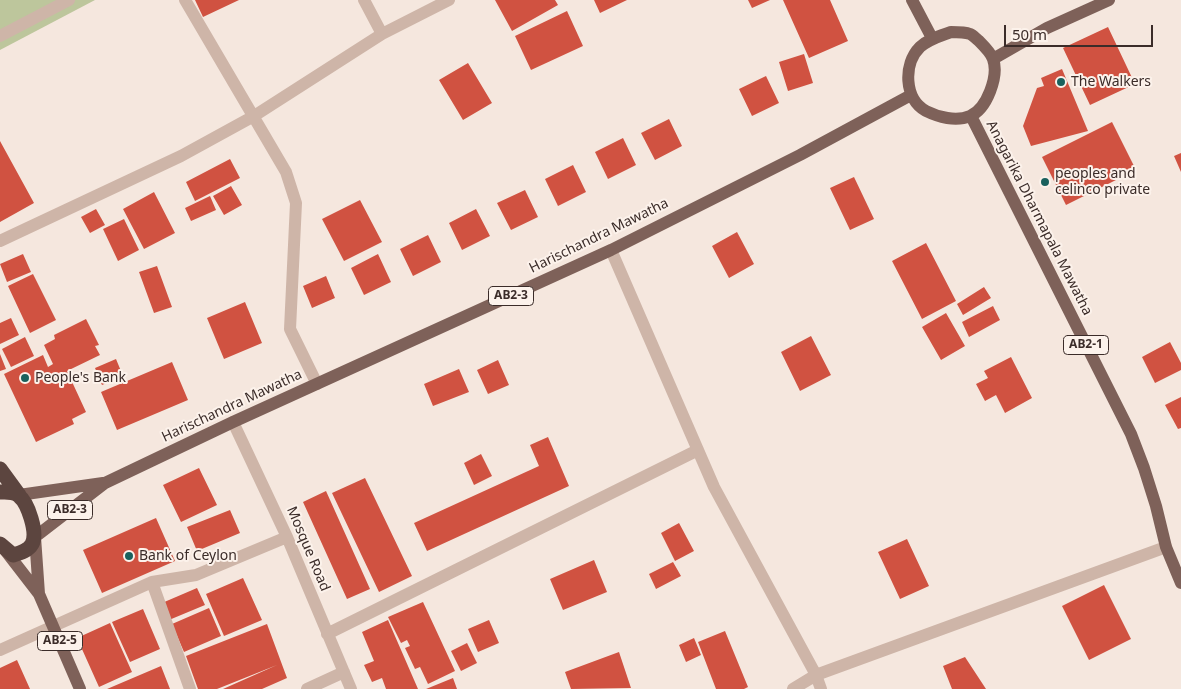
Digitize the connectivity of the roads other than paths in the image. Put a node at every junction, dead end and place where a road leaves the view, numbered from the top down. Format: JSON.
{"nodes":[{"id":1,"x":69,"y":0,"type":"edge"},
{"id":2,"x":185,"y":0,"type":"edge"},
{"id":3,"x":364,"y":0,"type":"edge"},
{"id":4,"x":449,"y":0,"type":"edge"},
{"id":5,"x":912,"y":0,"type":"edge"},
{"id":6,"x":1110,"y":0,"type":"edge"},
{"id":7,"x":382,"y":34,"type":"junction"},
{"id":8,"x":0,"y":36,"type":"edge"},
{"id":9,"x":932,"y":38,"type":"junction"},
{"id":10,"x":993,"y":59,"type":"junction"},
{"id":11,"x":911,"y":95,"type":"junction"},
{"id":12,"x":254,"y":116,"type":"junction"},
{"id":13,"x":971,"y":116,"type":"junction"},
{"id":14,"x":0,"y":241,"type":"edge"},
{"id":15,"x":611,"y":250,"type":"junction"},
{"id":16,"x":317,"y":384,"type":"junction"},
{"id":17,"x":233,"y":422,"type":"junction"},
{"id":18,"x":698,"y":450,"type":"junction"},
{"id":19,"x":0,"y":469,"type":"edge"},
{"id":20,"x":105,"y":483,"type":"junction"},
{"id":21,"x":0,"y":492,"type":"edge"},
{"id":22,"x":19,"y":496,"type":"junction"},
{"id":23,"x":35,"y":537,"type":"junction"},
{"id":24,"x":287,"y":537,"type":"junction"},
{"id":25,"x":1166,"y":547,"type":"junction"},
{"id":26,"x":2,"y":548,"type":"edge"},
{"id":27,"x":152,"y":582,"type":"junction"},
{"id":28,"x":1181,"y":583,"type":"edge"},
{"id":29,"x":38,"y":594,"type":"junction"},
{"id":30,"x":54,"y":627,"type":"junction"},
{"id":31,"x":327,"y":634,"type":"junction"},
{"id":32,"x":0,"y":650,"type":"edge"},
{"id":33,"x":344,"y":672,"type":"junction"},
{"id":34,"x":816,"y":675,"type":"junction"},
{"id":35,"x":80,"y":689,"type":"edge"},
{"id":36,"x":190,"y":689,"type":"edge"},
{"id":37,"x":308,"y":689,"type":"edge"},
{"id":38,"x":351,"y":689,"type":"edge"},
{"id":39,"x":793,"y":689,"type":"edge"},
{"id":40,"x":822,"y":689,"type":"edge"}],
"edges":[{"from":1,"to":8,"type":"street"},
{"from":2,"to":12,"type":"street"},
{"from":3,"to":7,"type":"street"},
{"from":4,"to":7,"type":"street"},
{"from":5,"to":9,"type":"main road"},
{"from":6,"to":10,"type":"main road"},
{"from":7,"to":12,"type":"street"},
{"from":9,"to":10,"type":"main road"},
{"from":9,"to":11,"type":"main road"},
{"from":10,"to":13,"type":"main road"},
{"from":11,"to":13,"type":"main road"},
{"from":11,"to":15,"type":"main road","name":"Harischandra Mawatha","number":"AB2-3"},
{"from":12,"to":14,"type":"street"},
{"from":12,"to":16,"type":"street"},
{"from":13,"to":25,"type":"main road","name":"Anagarika Dharmapala Mawatha","number":"AB2-1"},
{"from":15,"to":16,"type":"main road","name":"Harischandra Mawatha","number":"AB2-3"},
{"from":15,"to":18,"type":"street"},
{"from":16,"to":17,"type":"main road","name":"Harischandra Mawatha","number":"AB2-3"},
{"from":17,"to":20,"type":"main road","name":"Harischandra Mawatha","number":"AB2-3"},
{"from":17,"to":24,"type":"street","name":"Mosque Road"},
{"from":18,"to":31,"type":"street"},
{"from":18,"to":34,"type":"street"},
{"from":19,"to":22,"type":"highway"},
{"from":20,"to":22,"type":"main road","name":"Harischandra Mawatha","number":"AB2-3"},
{"from":20,"to":23,"type":"main road","name":"Harischandra Mawatha","number":"AB2-3"},
{"from":21,"to":22,"type":"highway"},
{"from":22,"to":23,"type":"highway"},
{"from":23,"to":26,"type":"highway"},
{"from":23,"to":29,"type":"main road","number":"AB2-5"},
{"from":24,"to":27,"type":"street"},
{"from":24,"to":31,"type":"street","name":"Mosque Road"},
{"from":25,"to":28,"type":"main road","name":"Anagarika Dharmapala Mawatha","number":"AB2-1"},
{"from":25,"to":34,"type":"street"},
{"from":26,"to":29,"type":"main road","number":"AB2-5"},
{"from":27,"to":30,"type":"street"},
{"from":27,"to":36,"type":"street"},
{"from":29,"to":30,"type":"main road","number":"AB2-5"},
{"from":30,"to":32,"type":"street"},
{"from":30,"to":35,"type":"main road","number":"AB2-5"},
{"from":31,"to":33,"type":"street","name":"Mosque Road"},
{"from":33,"to":37,"type":"street"},
{"from":33,"to":38,"type":"street","name":"Mosque Road"},
{"from":34,"to":39,"type":"street"},
{"from":34,"to":40,"type":"street"}]}
